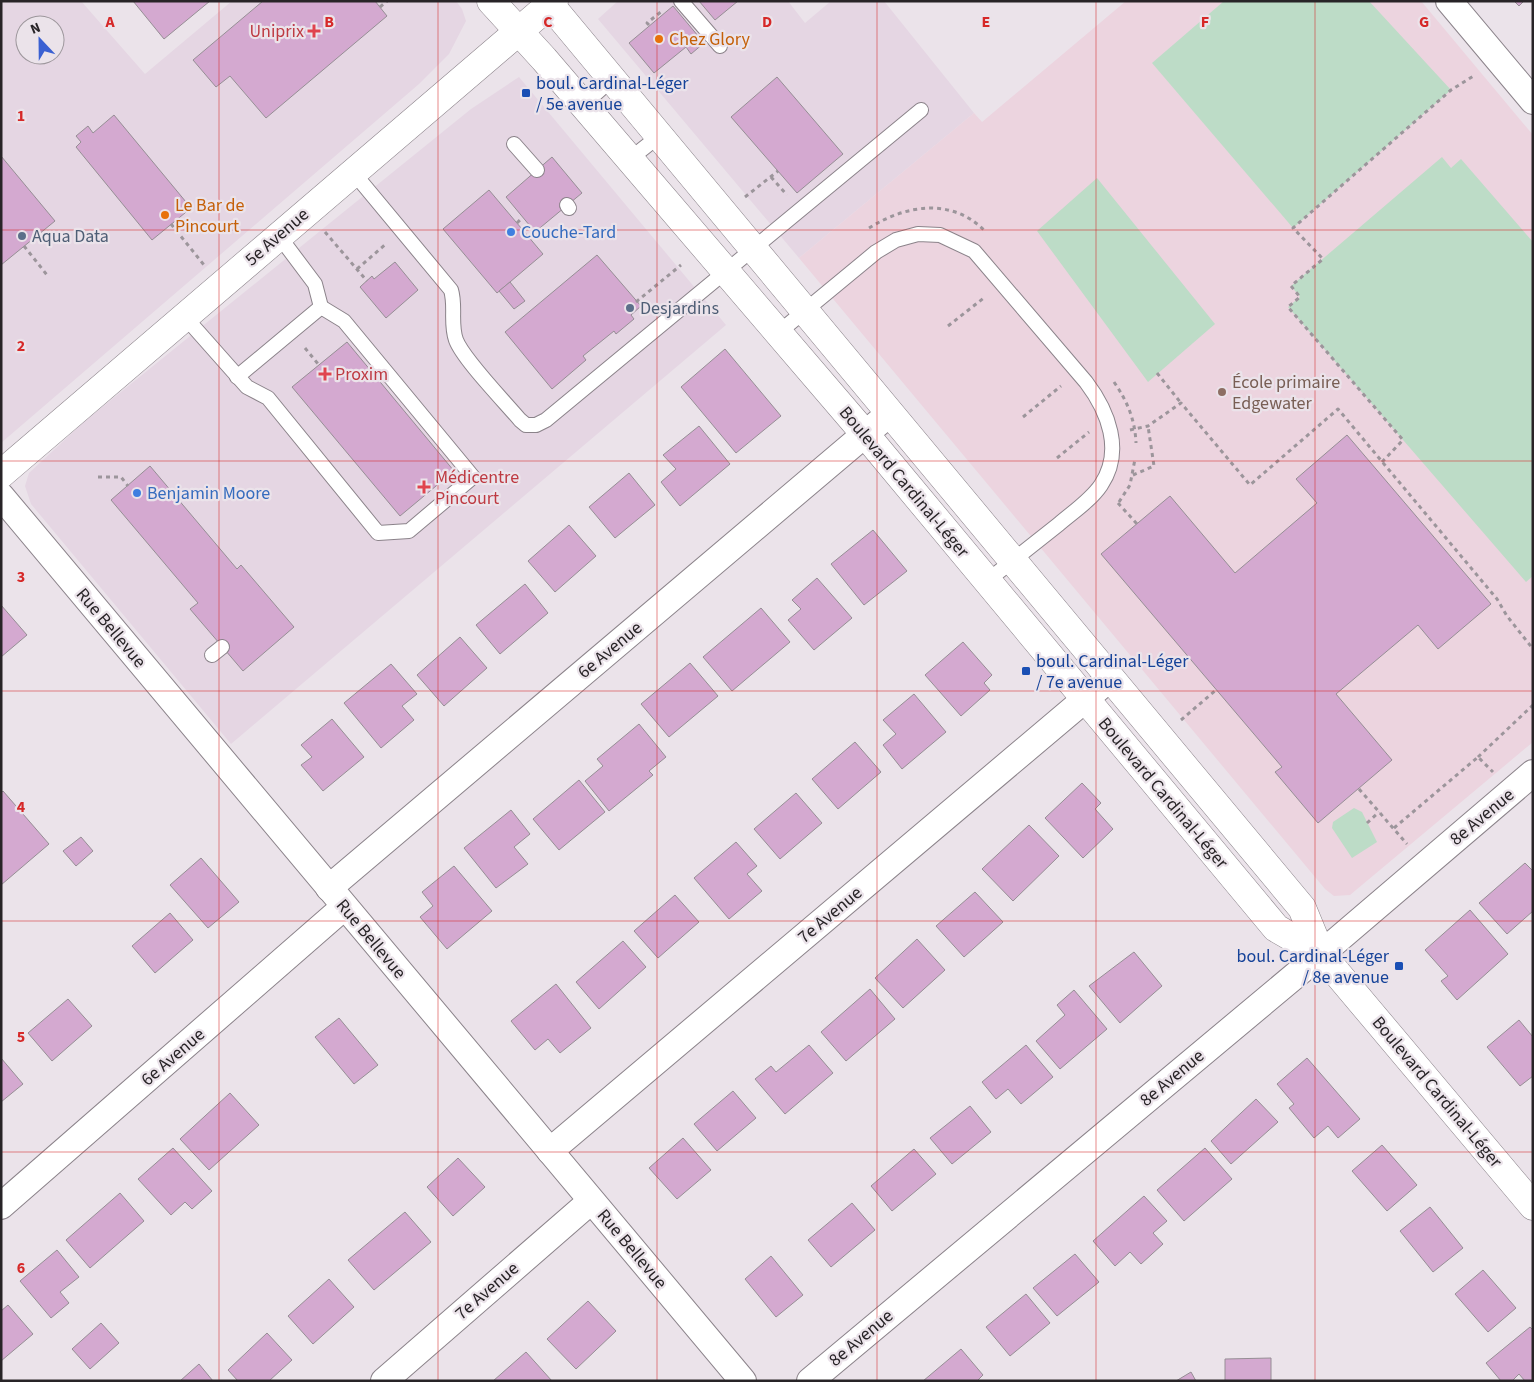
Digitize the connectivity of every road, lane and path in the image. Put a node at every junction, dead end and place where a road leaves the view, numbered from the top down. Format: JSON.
{"nodes":[{"id":1,"x":387,"y":1,"type":"edge"},
{"id":2,"x":492,"y":1,"type":"edge"},
{"id":3,"x":681,"y":1,"type":"edge"},
{"id":4,"x":1449,"y":1,"type":"edge"},
{"id":5,"x":550,"y":2,"type":"edge"},
{"id":6,"x":380,"y":7,"type":"dead end"},
{"id":7,"x":667,"y":7,"type":"dead end"},
{"id":8,"x":650,"y":25,"type":"dead end"},
{"id":9,"x":518,"y":31,"type":"junction"},
{"id":10,"x":720,"y":46,"type":"dead end"},
{"id":11,"x":1496,"y":56,"type":"junction"},
{"id":12,"x":612,"y":79,"type":"junction"},
{"id":13,"x":1533,"y":101,"type":"edge"},
{"id":14,"x":583,"y":105,"type":"junction"},
{"id":15,"x":921,"y":110,"type":"dead end"},
{"id":16,"x":659,"y":136,"type":"junction"},
{"id":17,"x":514,"y":144,"type":"dead end"},
{"id":18,"x":630,"y":159,"type":"junction"},
{"id":19,"x":537,"y":170,"type":"dead end"},
{"id":20,"x":778,"y":171,"type":"dead end"},
{"id":21,"x":353,"y":172,"type":"junction"},
{"id":22,"x":744,"y":198,"type":"dead end"},
{"id":23,"x":522,"y":218,"type":"dead end"},
{"id":24,"x":517,"y":223,"type":"dead end"},
{"id":25,"x":171,"y":224,"type":"dead end"},
{"id":26,"x":320,"y":226,"type":"dead end"},
{"id":27,"x":402,"y":230,"type":"junction"},
{"id":28,"x":279,"y":236,"type":"junction"},
{"id":29,"x":24,"y":246,"type":"dead end"},
{"id":30,"x":753,"y":248,"type":"junction"},
{"id":31,"x":681,"y":265,"type":"dead end"},
{"id":32,"x":357,"y":269,"type":"junction"},
{"id":33,"x":208,"y":271,"type":"dead end"},
{"id":34,"x":726,"y":272,"type":"junction"},
{"id":35,"x":47,"y":275,"type":"dead end"},
{"id":36,"x":367,"y":281,"type":"dead end"},
{"id":37,"x":1002,"y":284,"type":"junction"},
{"id":38,"x":636,"y":302,"type":"dead end"},
{"id":39,"x":321,"y":307,"type":"junction"},
{"id":40,"x":805,"y":310,"type":"junction"},
{"id":41,"x":185,"y":317,"type":"junction"},
{"id":42,"x":948,"y":326,"type":"dead end"},
{"id":43,"x":778,"y":333,"type":"junction"},
{"id":44,"x":1078,"y":372,"type":"junction"},
{"id":45,"x":1157,"y":373,"type":"dead end"},
{"id":46,"x":242,"y":382,"type":"junction"},
{"id":47,"x":1181,"y":403,"type":"junction"},
{"id":48,"x":890,"y":413,"type":"junction"},
{"id":49,"x":1023,"y":417,"type":"dead end"},
{"id":50,"x":1148,"y":426,"type":"junction"},
{"id":51,"x":1110,"y":428,"type":"junction"},
{"id":52,"x":1136,"y":430,"type":"dead end"},
{"id":53,"x":865,"y":434,"type":"junction"},
{"id":54,"x":1057,"y":458,"type":"dead end"},
{"id":55,"x":1382,"y":462,"type":"junction"},
{"id":56,"x":1,"y":474,"type":"edge"},
{"id":57,"x":1133,"y":475,"type":"dead end"},
{"id":58,"x":98,"y":477,"type":"dead end"},
{"id":59,"x":128,"y":486,"type":"dead end"},
{"id":60,"x":1,"y":496,"type":"edge"},
{"id":61,"x":1111,"y":508,"type":"dead end"},
{"id":62,"x":1137,"y":524,"type":"dead end"},
{"id":63,"x":1013,"y":561,"type":"junction"},
{"id":64,"x":987,"y":582,"type":"junction"},
{"id":65,"x":1533,"y":649,"type":"edge"},
{"id":66,"x":1109,"y":678,"type":"junction"},
{"id":67,"x":1216,"y":690,"type":"dead end"},
{"id":68,"x":1085,"y":699,"type":"junction"},
{"id":69,"x":1533,"y":705,"type":"edge"},
{"id":70,"x":1181,"y":720,"type":"dead end"},
{"id":71,"x":1478,"y":756,"type":"junction"},
{"id":72,"x":1533,"y":773,"type":"edge"},
{"id":73,"x":1497,"y":776,"type":"dead end"},
{"id":74,"x":1359,"y":789,"type":"dead end"},
{"id":75,"x":1380,"y":812,"type":"junction"},
{"id":76,"x":1367,"y":823,"type":"dead end"},
{"id":77,"x":1394,"y":828,"type":"junction"},
{"id":78,"x":1411,"y":848,"type":"dead end"},
{"id":79,"x":337,"y":897,"type":"junction"},
{"id":80,"x":1321,"y":954,"type":"junction"},
{"id":81,"x":550,"y":1151,"type":"junction"},
{"id":82,"x":591,"y":1201,"type":"junction"},
{"id":83,"x":1,"y":1206,"type":"edge"},
{"id":84,"x":1533,"y":1206,"type":"edge"},
{"id":85,"x":384,"y":1381,"type":"edge"},
{"id":86,"x":743,"y":1381,"type":"edge"},
{"id":87,"x":810,"y":1381,"type":"edge"}],
"edges":[{"from":1,"to":6,"type":"path"},
{"from":2,"to":9,"type":"street","name":"Boulevard Cardinal-Léger"},
{"from":3,"to":10,"type":"lane"},
{"from":4,"to":11,"type":"street"},
{"from":5,"to":9,"type":"street","name":"5e Avenue"},
{"from":5,"to":12,"type":"street","name":"Boulevard Cardinal-Léger"},
{"from":7,"to":8,"type":"path"},
{"from":9,"to":14,"type":"street","name":"Boulevard Cardinal-Léger"},
{"from":9,"to":21,"type":"street","name":"5e Avenue"},
{"from":11,"to":13,"type":"street"},
{"from":11,"to":55,"type":"path"},
{"from":12,"to":14,"type":"lane"},
{"from":12,"to":16,"type":"street","name":"Boulevard Cardinal-Léger"},
{"from":14,"to":18,"type":"street","name":"Boulevard Cardinal-Léger"},
{"from":15,"to":30,"type":"lane"},
{"from":16,"to":18,"type":"lane"},
{"from":16,"to":30,"type":"street","name":"Boulevard Cardinal-Léger"},
{"from":17,"to":19,"type":"lane"},
{"from":18,"to":34,"type":"street","name":"Boulevard Cardinal-Léger"},
{"from":20,"to":22,"type":"path"},
{"from":21,"to":27,"type":"lane"},
{"from":21,"to":28,"type":"street","name":"5e Avenue"},
{"from":23,"to":24,"type":"path"},
{"from":25,"to":33,"type":"path"},
{"from":26,"to":32,"type":"path"},
{"from":27,"to":32,"type":"path"},
{"from":27,"to":34,"type":"lane"},
{"from":28,"to":39,"type":"lane"},
{"from":28,"to":41,"type":"street","name":"5e Avenue"},
{"from":29,"to":35,"type":"path"},
{"from":30,"to":34,"type":"lane"},
{"from":30,"to":40,"type":"street","name":"Boulevard Cardinal-Léger"},
{"from":31,"to":38,"type":"path"},
{"from":32,"to":36,"type":"path"},
{"from":34,"to":43,"type":"street","name":"Boulevard Cardinal-Léger"},
{"from":37,"to":40,"type":"lane"},
{"from":37,"to":42,"type":"path"},
{"from":37,"to":44,"type":"lane"},
{"from":39,"to":46,"type":"lane"},
{"from":39,"to":46,"type":"lane"},
{"from":40,"to":43,"type":"lane"},
{"from":40,"to":48,"type":"street","name":"Boulevard Cardinal-Léger"},
{"from":41,"to":46,"type":"lane"},
{"from":41,"to":56,"type":"street","name":"5e Avenue"},
{"from":43,"to":53,"type":"street","name":"Boulevard Cardinal-Léger"},
{"from":44,"to":49,"type":"path"},
{"from":44,"to":51,"type":"lane"},
{"from":45,"to":47,"type":"path"},
{"from":47,"to":50,"type":"path"},
{"from":47,"to":55,"type":"path"},
{"from":48,"to":53,"type":"street","name":"6e Avenue"},
{"from":48,"to":63,"type":"street","name":"Boulevard Cardinal-Léger"},
{"from":50,"to":52,"type":"path"},
{"from":50,"to":57,"type":"path"},
{"from":51,"to":54,"type":"path"},
{"from":51,"to":63,"type":"lane"},
{"from":53,"to":64,"type":"street","name":"Boulevard Cardinal-Léger"},
{"from":53,"to":79,"type":"street","name":"6e Avenue"},
{"from":55,"to":65,"type":"path"},
{"from":58,"to":59,"type":"path"},
{"from":60,"to":79,"type":"street","name":"Rue Bellevue"},
{"from":61,"to":62,"type":"path"},
{"from":63,"to":64,"type":"lane"},
{"from":63,"to":66,"type":"street","name":"Boulevard Cardinal-Léger"},
{"from":64,"to":68,"type":"street","name":"Boulevard Cardinal-Léger"},
{"from":66,"to":68,"type":"street","name":"7e Avenue"},
{"from":66,"to":80,"type":"street","name":"Boulevard Cardinal-Léger"},
{"from":67,"to":70,"type":"path"},
{"from":68,"to":80,"type":"street","name":"Boulevard Cardinal-Léger"},
{"from":68,"to":81,"type":"street","name":"7e Avenue"},
{"from":69,"to":71,"type":"path"},
{"from":71,"to":73,"type":"path"},
{"from":71,"to":77,"type":"path"},
{"from":72,"to":80,"type":"street","name":"8e Avenue"},
{"from":74,"to":75,"type":"path"},
{"from":75,"to":76,"type":"path"},
{"from":75,"to":77,"type":"path"},
{"from":77,"to":78,"type":"path"},
{"from":79,"to":81,"type":"street","name":"Rue Bellevue"},
{"from":79,"to":83,"type":"street","name":"6e Avenue"},
{"from":80,"to":84,"type":"street","name":"Boulevard Cardinal-Léger"},
{"from":80,"to":87,"type":"street","name":"8e Avenue"},
{"from":81,"to":82,"type":"street","name":"Rue Bellevue"},
{"from":82,"to":85,"type":"street","name":"7e Avenue"},
{"from":82,"to":86,"type":"street","name":"Rue Bellevue"}]}
